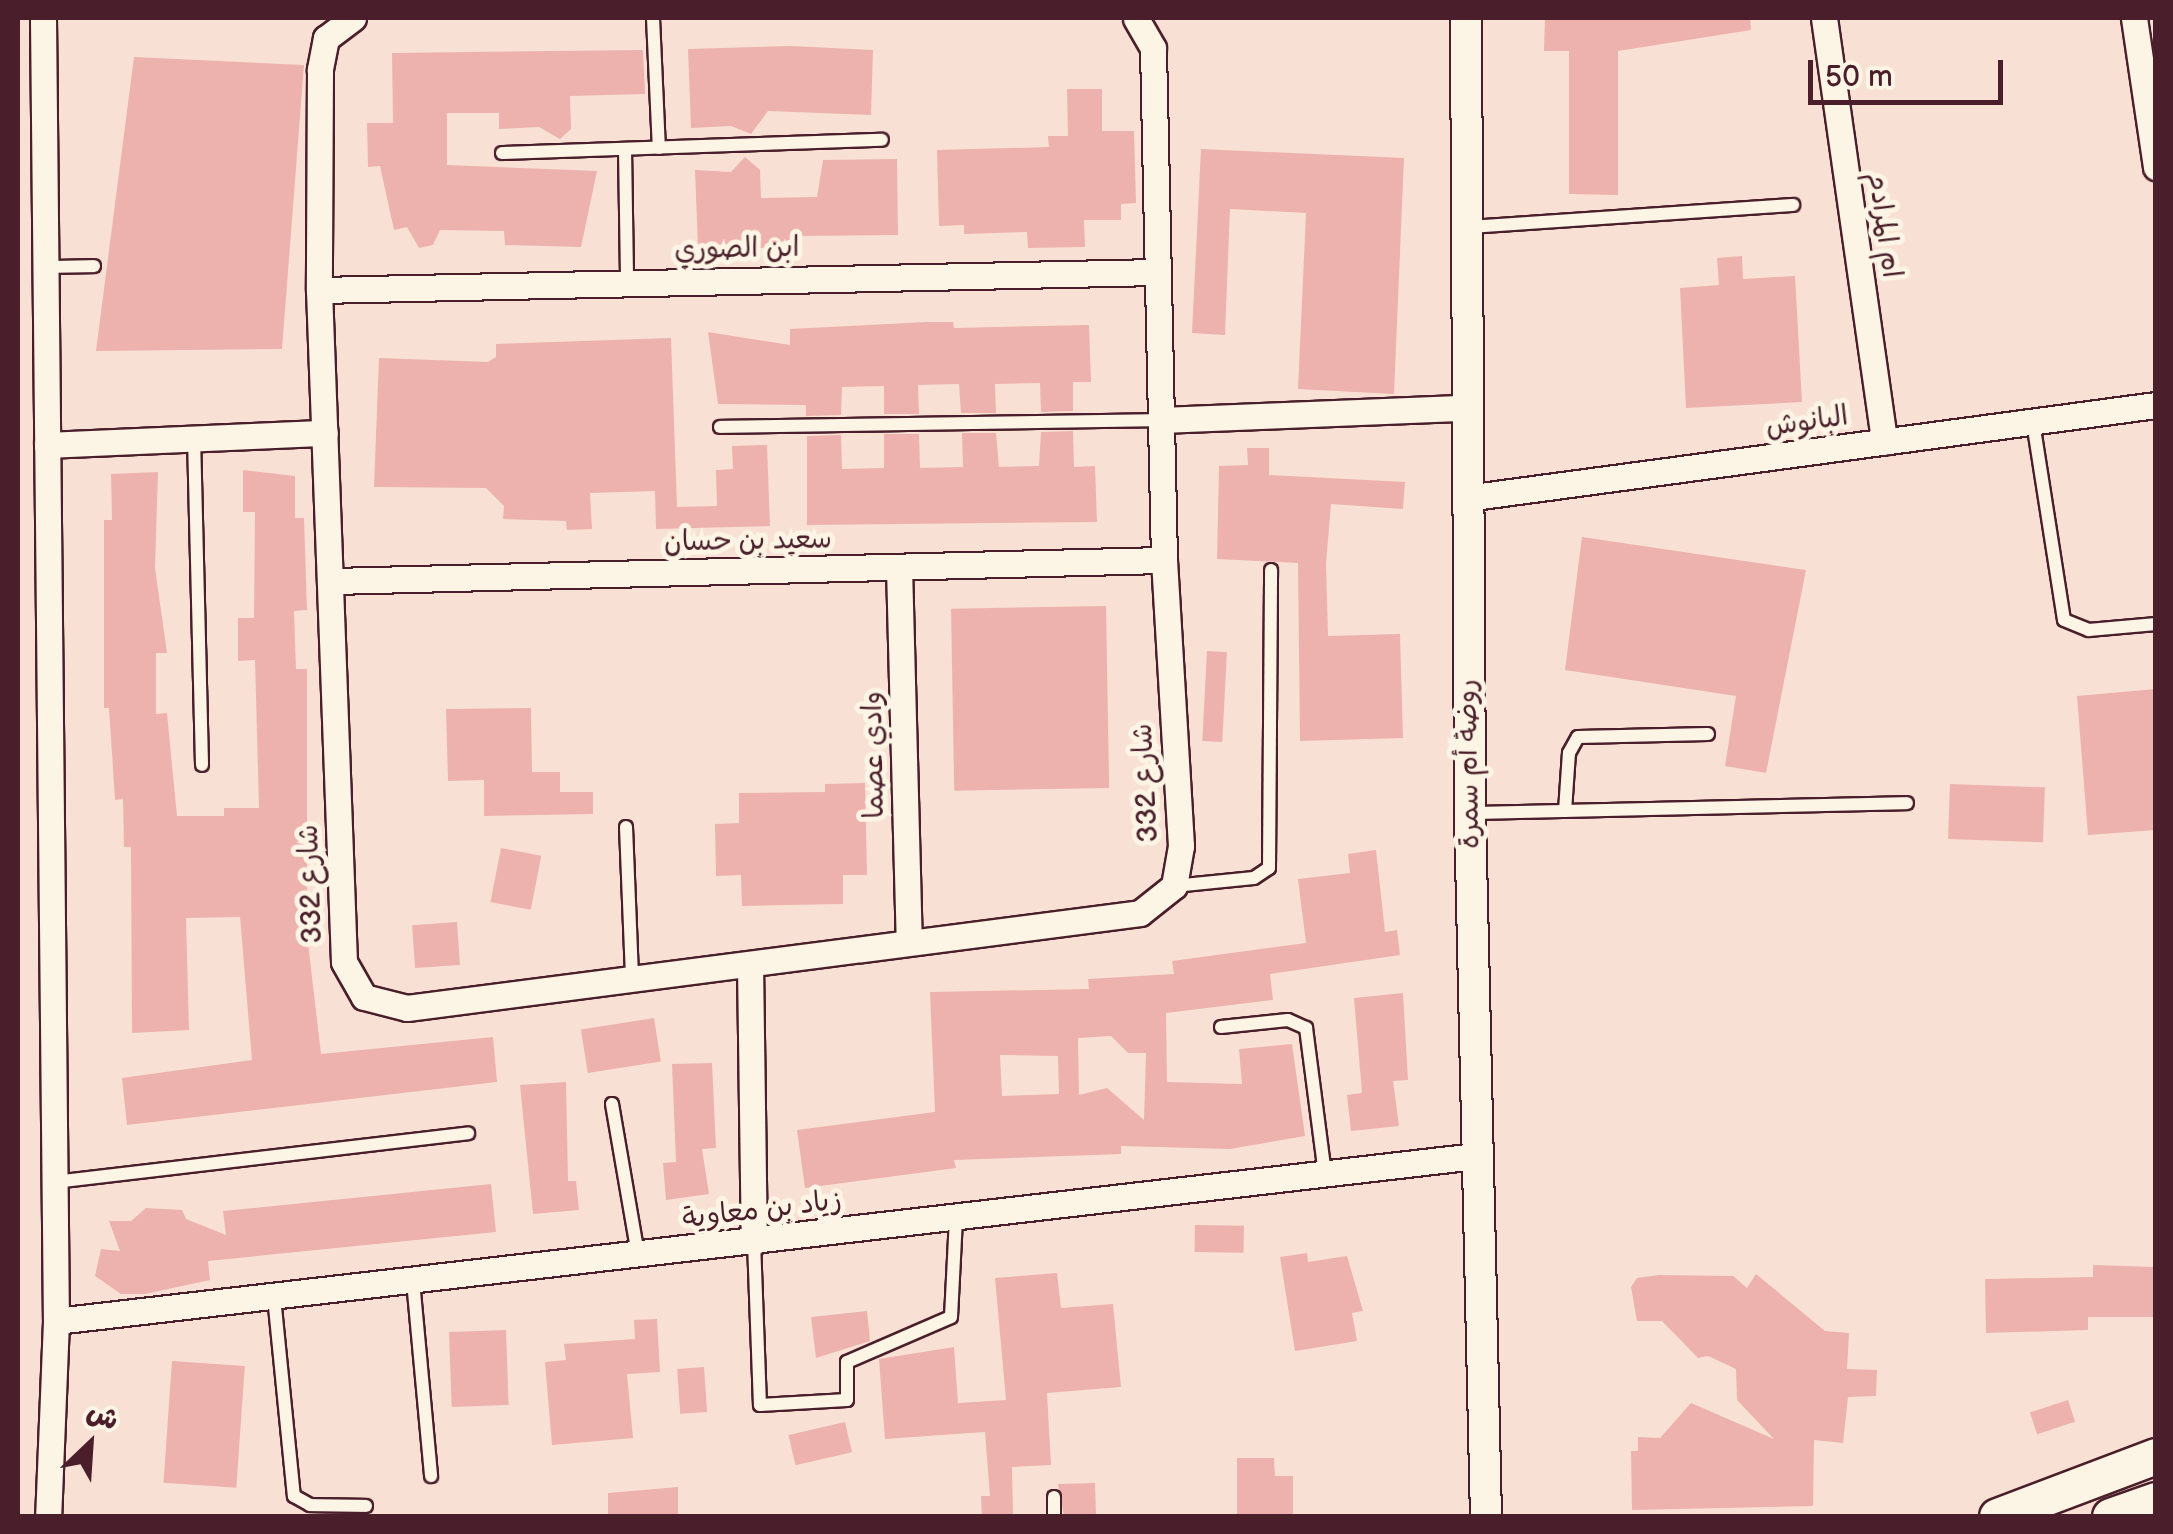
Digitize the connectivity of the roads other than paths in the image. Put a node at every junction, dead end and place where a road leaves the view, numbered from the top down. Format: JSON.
{"nodes":[{"id":1,"x":42,"y":18,"type":"edge"},
{"id":2,"x":353,"y":18,"type":"edge"},
{"id":3,"x":653,"y":18,"type":"edge"},
{"id":4,"x":1136,"y":18,"type":"edge"},
{"id":5,"x":1466,"y":18,"type":"edge"},
{"id":6,"x":1824,"y":18,"type":"edge"},
{"id":7,"x":2134,"y":18,"type":"edge"},
{"id":8,"x":882,"y":140,"type":"dead end"},
{"id":9,"x":659,"y":148,"type":"junction"},
{"id":10,"x":626,"y":149,"type":"junction"},
{"id":11,"x":502,"y":153,"type":"dead end"},
{"id":12,"x":2156,"y":167,"type":"edge"},
{"id":13,"x":1794,"y":205,"type":"dead end"},
{"id":14,"x":1465,"y":227,"type":"junction"},
{"id":15,"x":94,"y":266,"type":"dead end"},
{"id":16,"x":48,"y":267,"type":"junction"},
{"id":17,"x":1156,"y":272,"type":"junction"},
{"id":18,"x":627,"y":280,"type":"junction"},
{"id":19,"x":319,"y":290,"type":"junction"},
{"id":20,"x":2156,"y":405,"type":"edge"},
{"id":21,"x":1465,"y":408,"type":"junction"},
{"id":22,"x":1162,"y":420,"type":"junction"},
{"id":23,"x":2032,"y":422,"type":"junction"},
{"id":24,"x":720,"y":427,"type":"dead end"},
{"id":25,"x":325,"y":433,"type":"junction"},
{"id":26,"x":194,"y":436,"type":"junction"},
{"id":27,"x":1884,"y":442,"type":"junction"},
{"id":28,"x":47,"y":444,"type":"junction"},
{"id":29,"x":1466,"y":498,"type":"junction"},
{"id":30,"x":1164,"y":560,"type":"junction"},
{"id":31,"x":900,"y":567,"type":"junction"},
{"id":32,"x":1271,"y":570,"type":"dead end"},
{"id":33,"x":334,"y":581,"type":"junction"},
{"id":34,"x":2156,"y":624,"type":"edge"},
{"id":35,"x":1708,"y":734,"type":"dead end"},
{"id":36,"x":202,"y":765,"type":"dead end"},
{"id":37,"x":1906,"y":803,"type":"dead end"},
{"id":38,"x":1565,"y":811,"type":"junction"},
{"id":39,"x":1470,"y":813,"type":"junction"},
{"id":40,"x":626,"y":827,"type":"dead end"},
{"id":41,"x":1174,"y":886,"type":"junction"},
{"id":42,"x":909,"y":942,"type":"junction"},
{"id":43,"x":750,"y":964,"type":"junction"},
{"id":44,"x":632,"y":979,"type":"junction"},
{"id":45,"x":1221,"y":1027,"type":"dead end"},
{"id":46,"x":612,"y":1104,"type":"dead end"},
{"id":47,"x":468,"y":1133,"type":"dead end"},
{"id":48,"x":1475,"y":1156,"type":"junction"},
{"id":49,"x":1325,"y":1174,"type":"junction"},
{"id":50,"x":54,"y":1182,"type":"junction"},
{"id":51,"x":956,"y":1218,"type":"junction"},
{"id":52,"x":754,"y":1242,"type":"junction"},
{"id":53,"x":638,"y":1255,"type":"junction"},
{"id":54,"x":413,"y":1281,"type":"junction"},
{"id":55,"x":274,"y":1297,"type":"junction"},
{"id":56,"x":56,"y":1322,"type":"junction"},
{"id":57,"x":2156,"y":1456,"type":"edge"},
{"id":58,"x":431,"y":1476,"type":"dead end"},
{"id":59,"x":1054,"y":1497,"type":"dead end"},
{"id":60,"x":2156,"y":1500,"type":"edge"},
{"id":61,"x":366,"y":1506,"type":"dead end"},
{"id":62,"x":1485,"y":1514,"type":"edge"},
{"id":63,"x":48,"y":1516,"type":"edge"},
{"id":64,"x":1054,"y":1516,"type":"edge"},
{"id":65,"x":1997,"y":1516,"type":"edge"},
{"id":66,"x":2110,"y":1516,"type":"edge"}],
"edges":[{"from":1,"to":16,"type":"street"},
{"from":2,"to":19,"type":"street","name":"شارع 332"},
{"from":3,"to":9,"type":"lane"},
{"from":4,"to":17,"type":"street","name":"شارع 332"},
{"from":5,"to":14,"type":"street","name":"روضة أم سمرة"},
{"from":6,"to":27,"type":"street","name":"ام المرادم"},
{"from":7,"to":12,"type":"street"},
{"from":8,"to":9,"type":"lane"},
{"from":9,"to":10,"type":"lane"},
{"from":10,"to":11,"type":"lane"},
{"from":10,"to":18,"type":"lane"},
{"from":13,"to":14,"type":"lane"},
{"from":14,"to":21,"type":"street","name":"روضة أم سمرة"},
{"from":15,"to":16,"type":"lane"},
{"from":16,"to":28,"type":"street"},
{"from":17,"to":18,"type":"street","name":"ابن الصوري"},
{"from":17,"to":22,"type":"street","name":"شارع 332"},
{"from":18,"to":19,"type":"street","name":"ابن الصوري"},
{"from":19,"to":25,"type":"street","name":"شارع 332"},
{"from":20,"to":23,"type":"street","name":"البانوش"},
{"from":21,"to":22,"type":"street"},
{"from":21,"to":29,"type":"street","name":"روضة أم سمرة"},
{"from":22,"to":24,"type":"lane"},
{"from":22,"to":30,"type":"street","name":"شارع 332"},
{"from":23,"to":27,"type":"street","name":"البانوش"},
{"from":23,"to":34,"type":"lane"},
{"from":25,"to":26,"type":"street"},
{"from":25,"to":33,"type":"street","name":"شارع 332"},
{"from":26,"to":28,"type":"street"},
{"from":26,"to":36,"type":"lane"},
{"from":27,"to":29,"type":"street","name":"البانوش"},
{"from":28,"to":50,"type":"street"},
{"from":29,"to":39,"type":"street","name":"روضة أم سمرة"},
{"from":30,"to":31,"type":"street","name":"سعيد بن حسان"},
{"from":30,"to":41,"type":"street","name":"شارع 332"},
{"from":31,"to":33,"type":"street","name":"سعيد بن حسان"},
{"from":31,"to":42,"type":"street","name":"وادي عصما"},
{"from":32,"to":41,"type":"lane"},
{"from":33,"to":44,"type":"street","name":"شارع 332"},
{"from":35,"to":38,"type":"lane"},
{"from":37,"to":38,"type":"lane"},
{"from":38,"to":39,"type":"lane"},
{"from":39,"to":48,"type":"street","name":"روضة أم سمرة"},
{"from":40,"to":44,"type":"lane"},
{"from":41,"to":42,"type":"street","name":"شارع 332"},
{"from":42,"to":43,"type":"street","name":"شارع 332"},
{"from":43,"to":44,"type":"street","name":"شارع 332"},
{"from":43,"to":52,"type":"street"},
{"from":45,"to":49,"type":"lane"},
{"from":46,"to":53,"type":"lane"},
{"from":47,"to":50,"type":"lane"},
{"from":48,"to":49,"type":"street","name":"زياد بن معاوية"},
{"from":48,"to":62,"type":"street","name":"روضة أم سمرة"},
{"from":49,"to":51,"type":"street","name":"زياد بن معاوية"},
{"from":50,"to":56,"type":"street"},
{"from":51,"to":52,"type":"street","name":"زياد بن معاوية"},
{"from":51,"to":52,"type":"lane"},
{"from":52,"to":53,"type":"street","name":"زياد بن معاوية"},
{"from":53,"to":54,"type":"street","name":"زياد بن معاوية"},
{"from":54,"to":55,"type":"street","name":"زياد بن معاوية"},
{"from":54,"to":58,"type":"lane"},
{"from":55,"to":56,"type":"street","name":"زياد بن معاوية"},
{"from":55,"to":61,"type":"lane"},
{"from":56,"to":63,"type":"street"},
{"from":57,"to":65,"type":"main road"},
{"from":59,"to":64,"type":"lane"},
{"from":60,"to":66,"type":"main road"}]}
